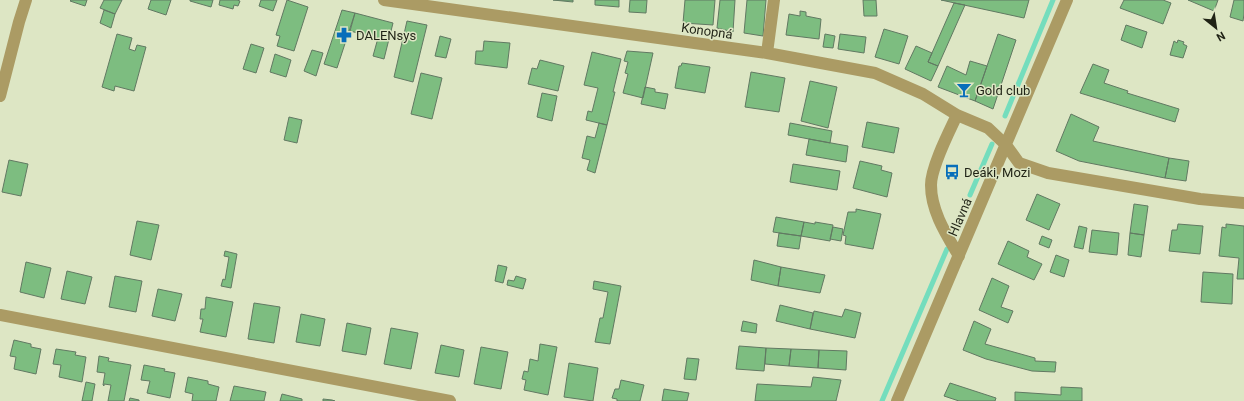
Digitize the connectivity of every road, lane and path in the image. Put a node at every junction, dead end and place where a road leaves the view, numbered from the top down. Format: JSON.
{"nodes":[{"id":1,"x":26,"y":0,"type":"edge"},
{"id":2,"x":384,"y":0,"type":"edge"},
{"id":3,"x":774,"y":0,"type":"edge"},
{"id":4,"x":1067,"y":0,"type":"edge"},
{"id":5,"x":767,"y":53,"type":"junction"},
{"id":6,"x":0,"y":96,"type":"edge"},
{"id":7,"x":957,"y":115,"type":"junction"},
{"id":8,"x":1006,"y":145,"type":"junction"},
{"id":9,"x":1244,"y":203,"type":"edge"},
{"id":10,"x":959,"y":256,"type":"junction"},
{"id":11,"x":0,"y":315,"type":"edge"},
{"id":12,"x":450,"y":401,"type":"edge"},
{"id":13,"x":897,"y":401,"type":"edge"}],
"edges":[{"from":1,"to":6,"type":"street"},
{"from":2,"to":5,"type":"street","name":"Konopná"},
{"from":3,"to":5,"type":"street"},
{"from":4,"to":8,"type":"street","name":"Hlavná"},
{"from":5,"to":7,"type":"street","name":"Konopná"},
{"from":7,"to":8,"type":"street","name":"Konopná"},
{"from":7,"to":10,"type":"street"},
{"from":8,"to":9,"type":"street","name":"Konopná"},
{"from":8,"to":10,"type":"street","name":"Hlavná"},
{"from":10,"to":13,"type":"street","name":"Hlavná"},
{"from":11,"to":12,"type":"street"}]}
